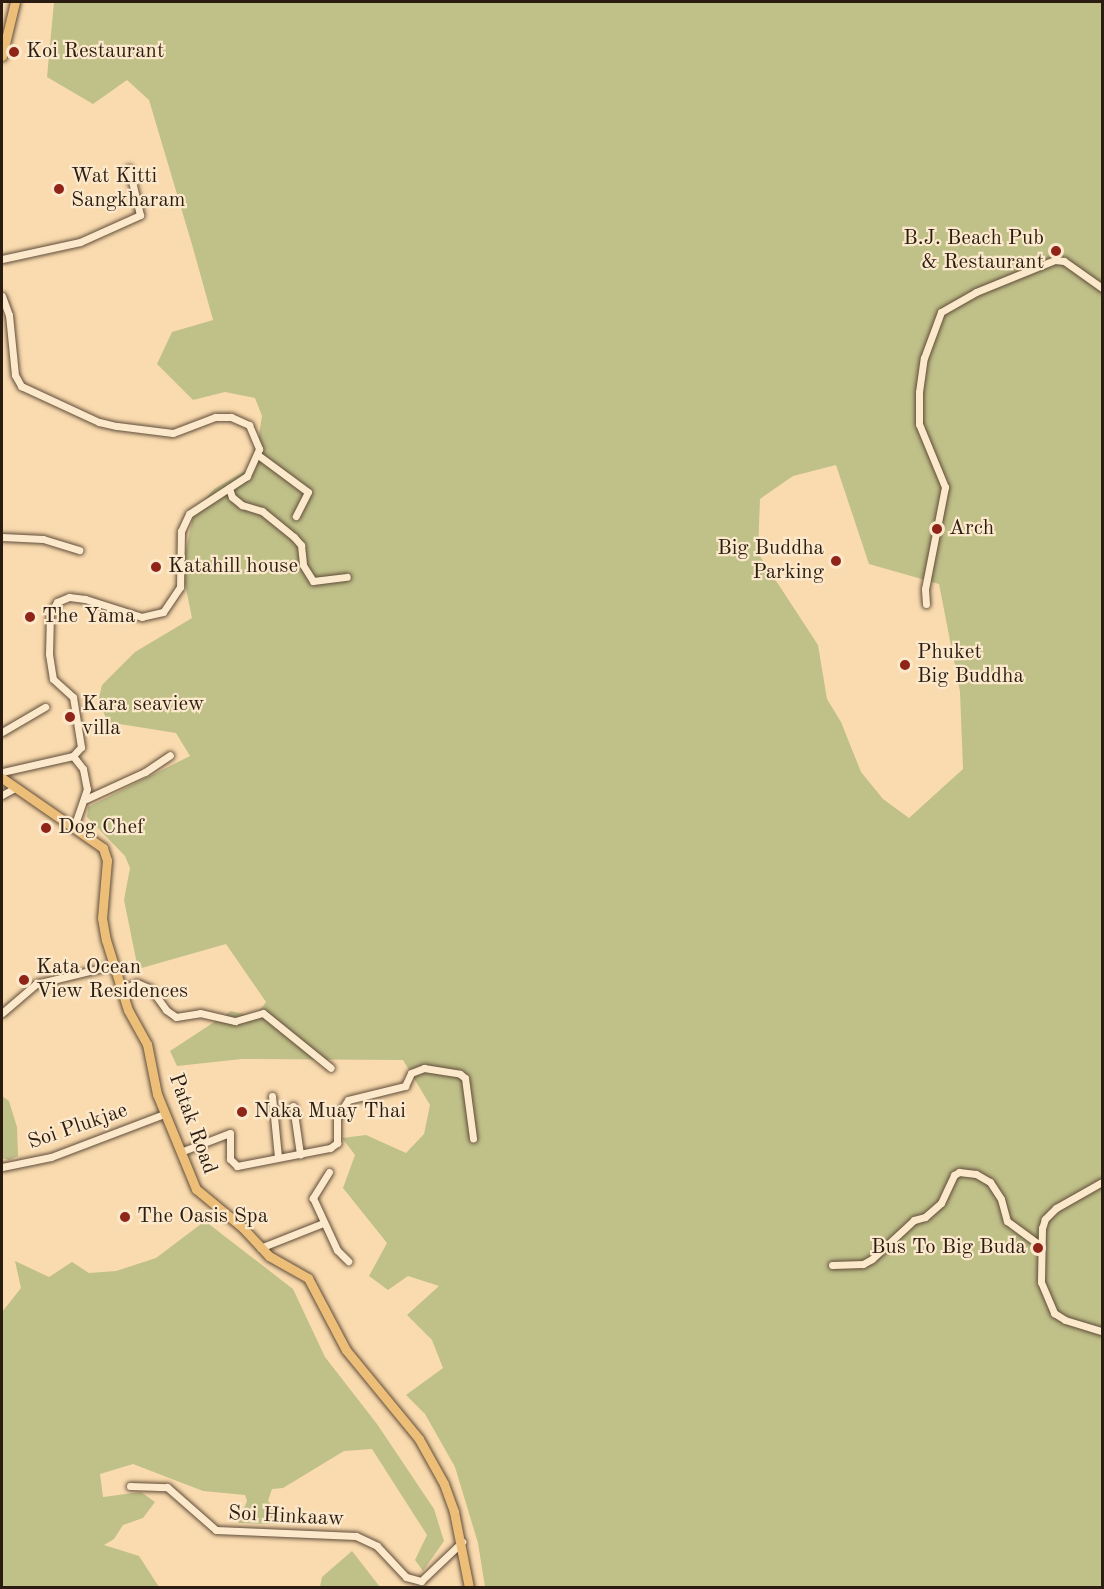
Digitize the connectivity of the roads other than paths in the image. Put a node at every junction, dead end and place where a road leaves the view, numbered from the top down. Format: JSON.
{"nodes":[{"id":1,"x":15,"y":2,"type":"edge"},
{"id":2,"x":2,"y":56,"type":"edge"},
{"id":3,"x":129,"y":168,"type":"dead end"},
{"id":4,"x":2,"y":259,"type":"edge"},
{"id":5,"x":1102,"y":288,"type":"edge"},
{"id":6,"x":2,"y":296,"type":"edge"},
{"id":7,"x":5,"y":315,"type":"edge"},
{"id":8,"x":258,"y":455,"type":"junction"},
{"id":9,"x":229,"y":488,"type":"junction"},
{"id":10,"x":296,"y":516,"type":"dead end"},
{"id":11,"x":2,"y":537,"type":"edge"},
{"id":12,"x":79,"y":550,"type":"dead end"},
{"id":13,"x":346,"y":577,"type":"dead end"},
{"id":14,"x":926,"y":604,"type":"dead end"},
{"id":15,"x":45,"y":707,"type":"dead end"},
{"id":16,"x":2,"y":732,"type":"edge"},
{"id":17,"x":170,"y":755,"type":"dead end"},
{"id":18,"x":73,"y":756,"type":"junction"},
{"id":19,"x":2,"y":772,"type":"edge"},
{"id":20,"x":2,"y":778,"type":"edge"},
{"id":21,"x":13,"y":789,"type":"junction"},
{"id":22,"x":2,"y":795,"type":"edge"},
{"id":23,"x":86,"y":800,"type":"junction"},
{"id":24,"x":74,"y":827,"type":"junction"},
{"id":25,"x":114,"y":965,"type":"junction"},
{"id":26,"x":120,"y":990,"type":"junction"},
{"id":27,"x":2,"y":1013,"type":"edge"},
{"id":28,"x":331,"y":1068,"type":"dead end"},
{"id":29,"x":272,"y":1096,"type":"dead end"},
{"id":30,"x":293,"y":1106,"type":"dead end"},
{"id":31,"x":164,"y":1114,"type":"junction"},
{"id":32,"x":473,"y":1138,"type":"dead end"},
{"id":33,"x":183,"y":1151,"type":"junction"},
{"id":34,"x":300,"y":1154,"type":"junction"},
{"id":35,"x":278,"y":1157,"type":"junction"},
{"id":36,"x":2,"y":1167,"type":"edge"},
{"id":37,"x":329,"y":1172,"type":"dead end"},
{"id":38,"x":1102,"y":1182,"type":"edge"},
{"id":39,"x":323,"y":1223,"type":"junction"},
{"id":40,"x":1041,"y":1246,"type":"junction"},
{"id":41,"x":260,"y":1248,"type":"junction"},
{"id":42,"x":348,"y":1261,"type":"dead end"},
{"id":43,"x":832,"y":1265,"type":"dead end"},
{"id":44,"x":1102,"y":1331,"type":"edge"},
{"id":45,"x":129,"y":1486,"type":"dead end"},
{"id":46,"x":462,"y":1542,"type":"junction"},
{"id":47,"x":469,"y":1587,"type":"edge"}],
"edges":[{"from":1,"to":2,"type":"main road"},
{"from":3,"to":4,"type":"street"},
{"from":5,"to":14,"type":"street"},
{"from":6,"to":7,"type":"street"},
{"from":7,"to":8,"type":"street"},
{"from":8,"to":9,"type":"street"},
{"from":8,"to":10,"type":"street"},
{"from":9,"to":13,"type":"street"},
{"from":9,"to":18,"type":"street"},
{"from":11,"to":12,"type":"street"},
{"from":15,"to":16,"type":"street"},
{"from":17,"to":23,"type":"street"},
{"from":18,"to":19,"type":"street"},
{"from":18,"to":23,"type":"street"},
{"from":20,"to":21,"type":"main road","name":"Patak Road"},
{"from":21,"to":22,"type":"street"},
{"from":21,"to":24,"type":"main road","name":"Patak Road"},
{"from":23,"to":24,"type":"street"},
{"from":24,"to":25,"type":"main road","name":"Patak Road"},
{"from":25,"to":26,"type":"main road","name":"Patak Road"},
{"from":25,"to":27,"type":"street"},
{"from":26,"to":28,"type":"street"},
{"from":26,"to":31,"type":"main road","name":"Patak Road"},
{"from":29,"to":35,"type":"street"},
{"from":30,"to":34,"type":"street"},
{"from":31,"to":33,"type":"main road","name":"Patak Road"},
{"from":31,"to":36,"type":"street","name":"Soi Plukjae"},
{"from":32,"to":34,"type":"street"},
{"from":33,"to":35,"type":"street"},
{"from":33,"to":41,"type":"main road","name":"Patak Road"},
{"from":34,"to":35,"type":"street"},
{"from":37,"to":39,"type":"street"},
{"from":38,"to":40,"type":"street"},
{"from":39,"to":41,"type":"street"},
{"from":39,"to":42,"type":"street"},
{"from":40,"to":43,"type":"street"},
{"from":40,"to":44,"type":"street"},
{"from":41,"to":46,"type":"main road","name":"Patak Road"},
{"from":45,"to":46,"type":"street","name":"Soi Hinkaaw"},
{"from":46,"to":47,"type":"main road","name":"Patak Road"}]}
